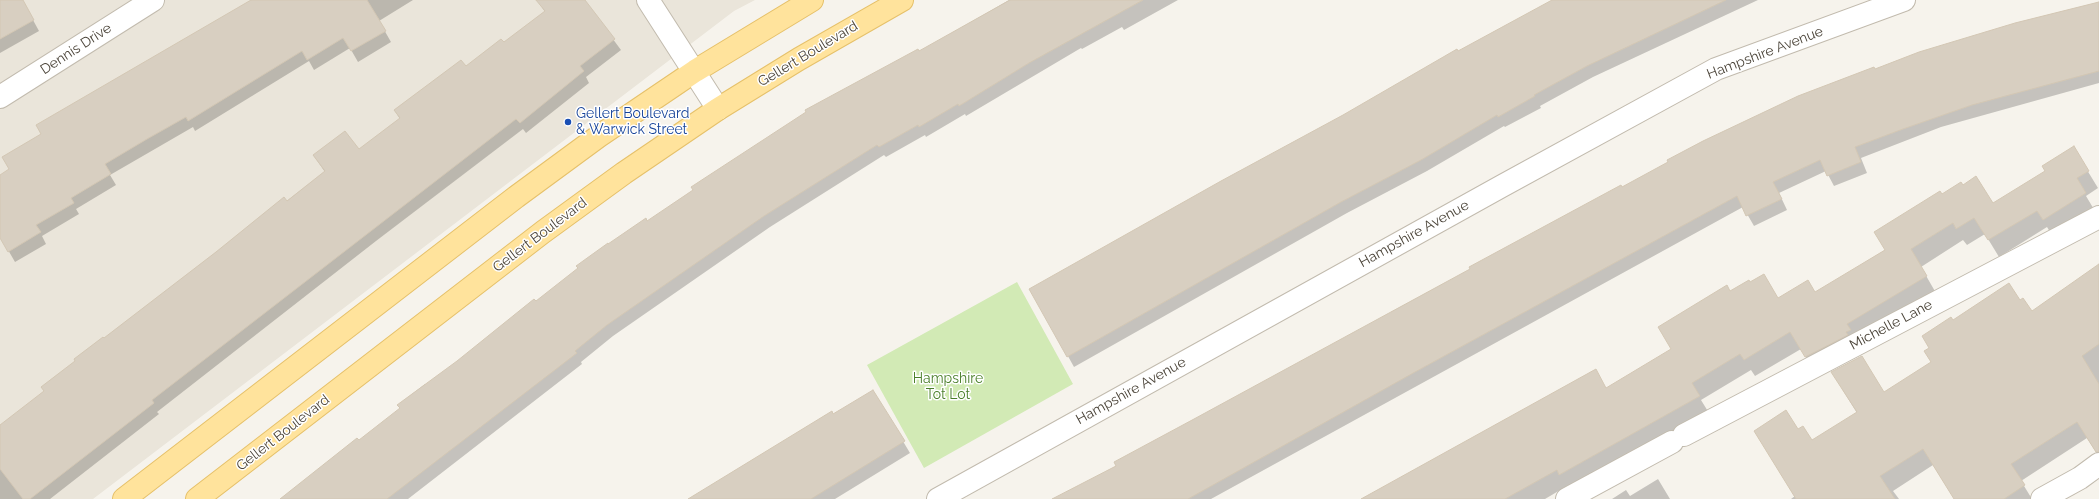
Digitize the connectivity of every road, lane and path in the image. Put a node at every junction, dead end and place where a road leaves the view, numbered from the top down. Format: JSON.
{"nodes":[{"id":1,"x":153,"y":0,"type":"edge"},
{"id":2,"x":648,"y":0,"type":"edge"},
{"id":3,"x":812,"y":0,"type":"edge"},
{"id":4,"x":902,"y":0,"type":"edge"},
{"id":5,"x":1904,"y":0,"type":"edge"},
{"id":6,"x":695,"y":70,"type":"junction"},
{"id":7,"x":0,"y":97,"type":"edge"},
{"id":8,"x":718,"y":109,"type":"junction"},
{"id":9,"x":2099,"y":217,"type":"edge"},
{"id":10,"x":2099,"y":464,"type":"edge"},
{"id":11,"x":124,"y":499,"type":"edge"},
{"id":12,"x":197,"y":499,"type":"edge"},
{"id":13,"x":938,"y":499,"type":"edge"},
{"id":14,"x":1567,"y":499,"type":"edge"},
{"id":15,"x":2042,"y":499,"type":"edge"}],
"edges":[{"from":1,"to":7,"type":"street","name":"Dennis Drive"},
{"from":2,"to":6,"type":"street"},
{"from":3,"to":6,"type":"main road"},
{"from":4,"to":8,"type":"main road","name":"Gellert Boulevard"},
{"from":5,"to":13,"type":"street","name":"Hampshire Avenue"},
{"from":6,"to":8,"type":"street"},
{"from":6,"to":11,"type":"main road"},
{"from":8,"to":12,"type":"main road","name":"Gellert Boulevard"},
{"from":9,"to":14,"type":"street","name":"Michelle Lane"},
{"from":10,"to":15,"type":"street"}]}
